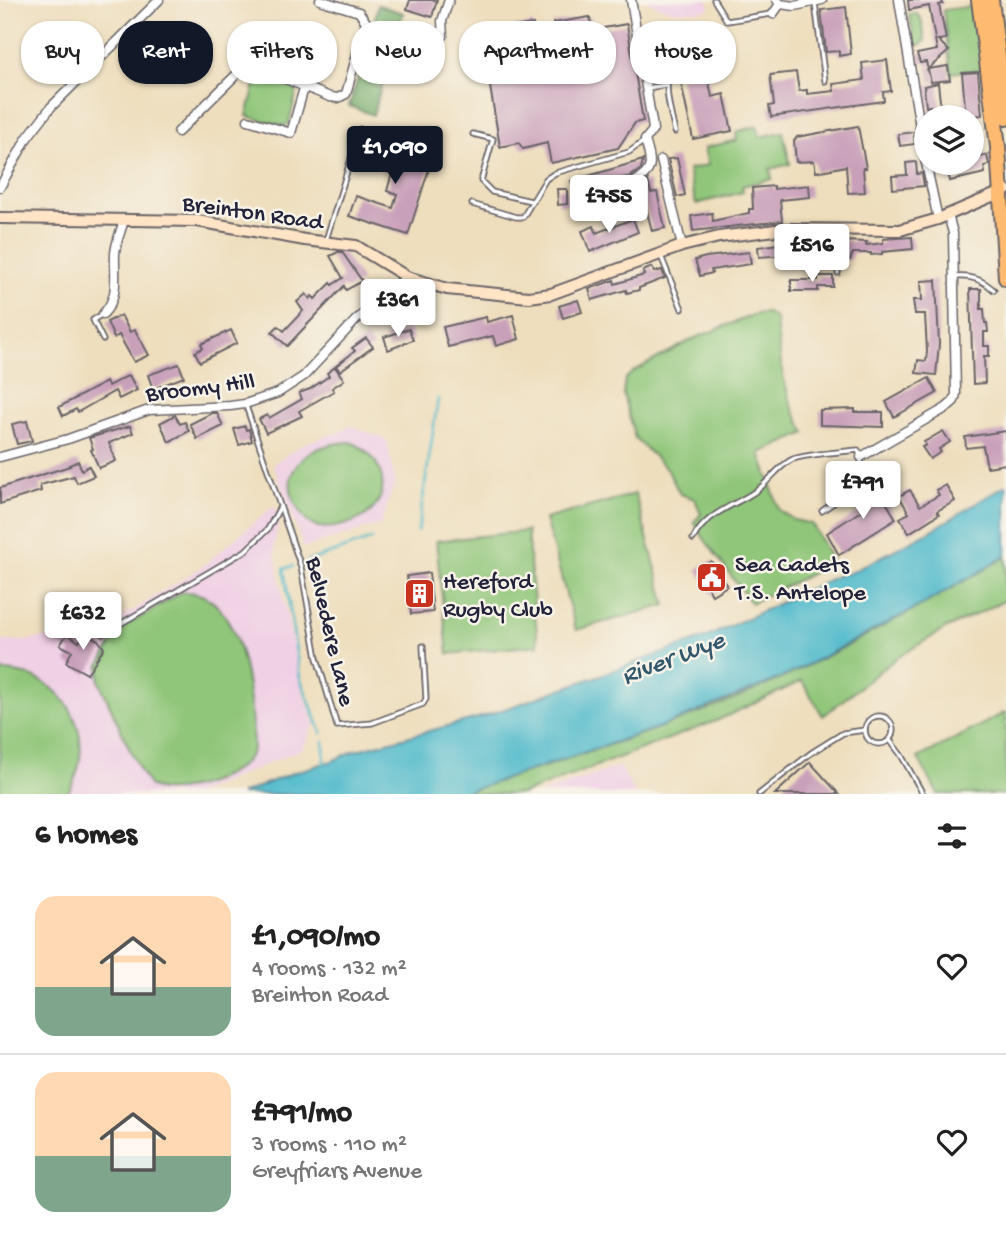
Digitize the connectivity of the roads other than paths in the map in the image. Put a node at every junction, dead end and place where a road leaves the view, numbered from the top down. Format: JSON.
{"nodes":[{"id":1,"x":159,"y":0,"type":"edge"},
{"id":2,"x":320,"y":0,"type":"edge"},
{"id":3,"x":449,"y":0,"type":"edge"},
{"id":4,"x":631,"y":0,"type":"edge"},
{"id":5,"x":714,"y":0,"type":"edge"},
{"id":6,"x":899,"y":0,"type":"edge"},
{"id":7,"x":979,"y":0,"type":"edge"},
{"id":8,"x":990,"y":0,"type":"edge"},
{"id":9,"x":818,"y":1,"type":"edge"},
{"id":10,"x":778,"y":2,"type":"edge"},
{"id":11,"x":798,"y":3,"type":"edge"},
{"id":12,"x":773,"y":13,"type":"joint"},
{"id":13,"x":442,"y":21,"type":"edge"},
{"id":14,"x":825,"y":81,"type":"dead end"},
{"id":15,"x":666,"y":85,"type":"joint"},
{"id":16,"x":304,"y":88,"type":"junction"},
{"id":17,"x":646,"y":88,"type":"junction"},
{"id":18,"x":1006,"y":118,"type":"edge"},
{"id":19,"x":247,"y":120,"type":"dead end"},
{"id":20,"x":360,"y":129,"type":"dead end"},
{"id":21,"x":178,"y":132,"type":"dead end"},
{"id":22,"x":674,"y":132,"type":"dead end"},
{"id":23,"x":473,"y":134,"type":"dead end"},
{"id":24,"x":645,"y":140,"type":"junction"},
{"id":25,"x":661,"y":160,"type":"dead end"},
{"id":26,"x":0,"y":187,"type":"edge"},
{"id":27,"x":1003,"y":191,"type":"edge"},
{"id":28,"x":531,"y":201,"type":"junction"},
{"id":29,"x":580,"y":201,"type":"dead end"},
{"id":30,"x":472,"y":204,"type":"dead end"},
{"id":31,"x":943,"y":217,"type":"junction"},
{"id":32,"x":0,"y":218,"type":"edge"},
{"id":33,"x":124,"y":220,"type":"junction"},
{"id":34,"x":838,"y":230,"type":"junction"},
{"id":35,"x":326,"y":242,"type":"junction"},
{"id":36,"x":682,"y":246,"type":"junction"},
{"id":37,"x":661,"y":254,"type":"junction"},
{"id":38,"x":838,"y":273,"type":"dead end"},
{"id":39,"x":953,"y":276,"type":"junction"},
{"id":40,"x":407,"y":277,"type":"junction"},
{"id":41,"x":1006,"y":278,"type":"edge"},
{"id":42,"x":994,"y":290,"type":"dead end"},
{"id":43,"x":682,"y":309,"type":"dead end"},
{"id":44,"x":103,"y":314,"type":"joint"},
{"id":45,"x":103,"y":340,"type":"dead end"},
{"id":46,"x":245,"y":404,"type":"junction"},
{"id":47,"x":0,"y":457,"type":"edge"},
{"id":48,"x":861,"y":457,"type":"junction"},
{"id":49,"x":280,"y":506,"type":"junction"},
{"id":50,"x":822,"y":511,"type":"dead end"},
{"id":51,"x":693,"y":539,"type":"dead end"},
{"id":52,"x":103,"y":635,"type":"dead end"},
{"id":53,"x":423,"y":646,"type":"dead end"},
{"id":54,"x":865,"y":730,"type":"junction"},
{"id":55,"x":889,"y":739,"type":"junction"},
{"id":56,"x":759,"y":794,"type":"edge"},
{"id":57,"x":923,"y":794,"type":"edge"}],
"edges":[{"from":1,"to":26,"type":"street"},
{"from":2,"to":16,"type":"street"},
{"from":3,"to":13,"type":"street"},
{"from":4,"to":17,"type":"street"},
{"from":5,"to":12,"type":"lane"},
{"from":6,"to":31,"type":"street"},
{"from":7,"to":27,"type":"highway"},
{"from":8,"to":18,"type":"highway"},
{"from":9,"to":11,"type":"street"},
{"from":9,"to":14,"type":"lane"},
{"from":10,"to":11,"type":"street"},
{"from":10,"to":12,"type":"street"},
{"from":15,"to":17,"type":"lane"},
{"from":15,"to":22,"type":"lane"},
{"from":16,"to":19,"type":"street"},
{"from":16,"to":21,"type":"street"},
{"from":17,"to":24,"type":"street"},
{"from":20,"to":35,"type":"lane"},
{"from":23,"to":28,"type":"lane"},
{"from":24,"to":28,"type":"lane"},
{"from":24,"to":29,"type":"street"},
{"from":25,"to":36,"type":"street"},
{"from":27,"to":31,"type":"street","name":"Breinton Road"},
{"from":27,"to":41,"type":"highway"},
{"from":28,"to":30,"type":"lane"},
{"from":31,"to":34,"type":"street","name":"Breinton Road"},
{"from":31,"to":39,"type":"street"},
{"from":32,"to":33,"type":"street","name":"Breinton Road"},
{"from":33,"to":35,"type":"street","name":"Breinton Road"},
{"from":33,"to":44,"type":"street"},
{"from":34,"to":36,"type":"street","name":"Breinton Road"},
{"from":34,"to":38,"type":"lane"},
{"from":35,"to":40,"type":"street","name":"Breinton Road"},
{"from":36,"to":37,"type":"street","name":"Breinton Road"},
{"from":37,"to":40,"type":"street","name":"Breinton Road"},
{"from":37,"to":43,"type":"lane"},
{"from":39,"to":42,"type":"lane"},
{"from":39,"to":48,"type":"street"},
{"from":40,"to":46,"type":"street","name":"Broomy Hill"},
{"from":44,"to":45,"type":"lane"},
{"from":46,"to":47,"type":"street","name":"Broomy Hill"},
{"from":46,"to":49,"type":"lane","name":"Belvedere Lane"},
{"from":48,"to":50,"type":"lane"},
{"from":48,"to":51,"type":"lane"},
{"from":49,"to":52,"type":"lane"},
{"from":49,"to":53,"type":"lane","name":"Belvedere Lane"},
{"from":54,"to":55,"type":"lane"},
{"from":54,"to":55,"type":"lane"},
{"from":54,"to":56,"type":"lane"},
{"from":55,"to":57,"type":"lane"}]}
